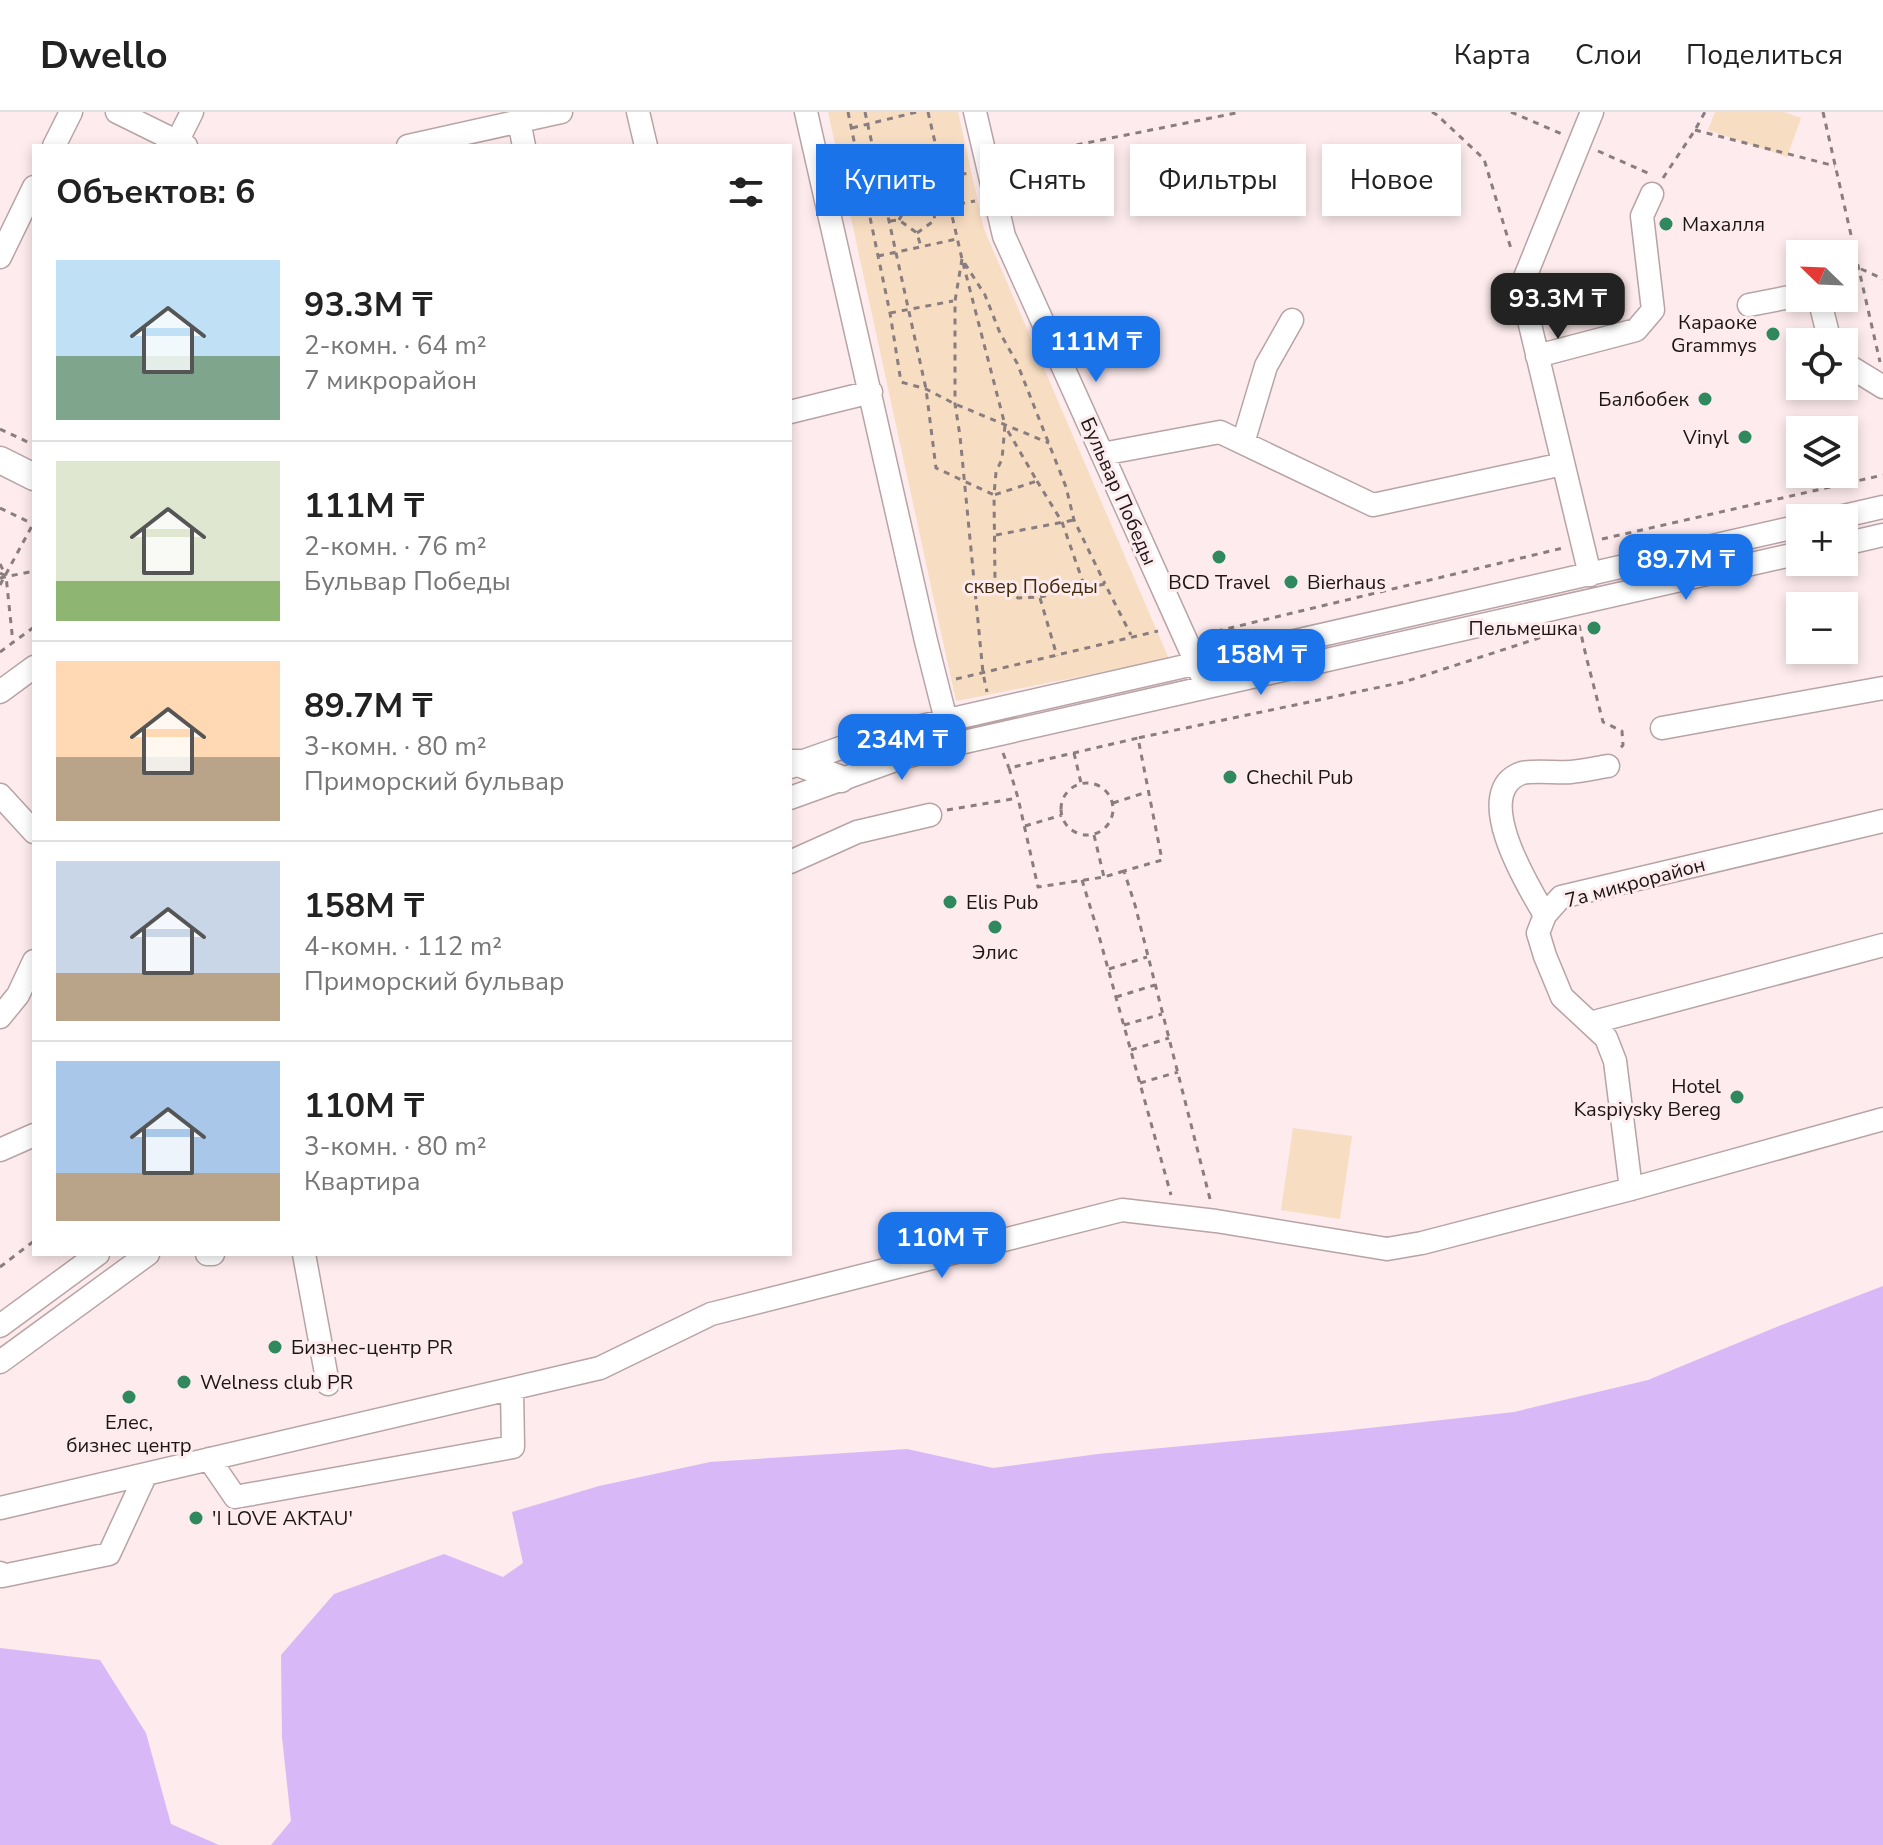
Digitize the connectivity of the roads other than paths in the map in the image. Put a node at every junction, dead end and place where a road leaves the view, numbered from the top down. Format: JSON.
{"nodes":[{"id":1,"x":71,"y":112,"type":"edge"},
{"id":2,"x":117,"y":112,"type":"edge"},
{"id":3,"x":192,"y":112,"type":"edge"},
{"id":4,"x":561,"y":112,"type":"edge"},
{"id":5,"x":638,"y":112,"type":"edge"},
{"id":6,"x":806,"y":112,"type":"edge"},
{"id":7,"x":975,"y":112,"type":"edge"},
{"id":8,"x":1592,"y":112,"type":"edge"},
{"id":9,"x":519,"y":121,"type":"junction"},
{"id":10,"x":55,"y":144,"type":"edge"},
{"id":11,"x":177,"y":144,"type":"edge"},
{"id":12,"x":179,"y":144,"type":"edge"},
{"id":13,"x":417,"y":144,"type":"edge"},
{"id":14,"x":524,"y":144,"type":"edge"},
{"id":15,"x":646,"y":144,"type":"edge"},
{"id":16,"x":32,"y":191,"type":"edge"},
{"id":17,"x":1652,"y":194,"type":"road end"},
{"id":18,"x":0,"y":257,"type":"edge"},
{"id":19,"x":1786,"y":298,"type":"edge"},
{"id":20,"x":1749,"y":305,"type":"dead end"},
{"id":21,"x":1292,"y":320,"type":"dead end"},
{"id":22,"x":1537,"y":356,"type":"junction"},
{"id":23,"x":1858,"y":372,"type":"edge"},
{"id":24,"x":1883,"y":387,"type":"edge"},
{"id":25,"x":871,"y":392,"type":"junction"},
{"id":26,"x":792,"y":412,"type":"edge"},
{"id":27,"x":1243,"y":443,"type":"junction"},
{"id":28,"x":1102,"y":454,"type":"junction"},
{"id":29,"x":0,"y":460,"type":"edge"},
{"id":30,"x":1563,"y":464,"type":"junction"},
{"id":31,"x":32,"y":476,"type":"edge"},
{"id":32,"x":1883,"y":507,"type":"edge"},
{"id":33,"x":1858,"y":513,"type":"edge"},
{"id":34,"x":1786,"y":529,"type":"edge"},
{"id":35,"x":1883,"y":535,"type":"edge"},
{"id":36,"x":1858,"y":541,"type":"edge"},
{"id":37,"x":1786,"y":556,"type":"edge"},
{"id":38,"x":1590,"y":575,"type":"junction"},
{"id":39,"x":1197,"y":664,"type":"junction"},
{"id":40,"x":32,"y":668,"type":"edge"},
{"id":41,"x":1207,"y":686,"type":"junction"},
{"id":42,"x":1883,"y":688,"type":"edge"},
{"id":43,"x":0,"y":692,"type":"edge"},
{"id":44,"x":947,"y":721,"type":"junction"},
{"id":45,"x":1662,"y":728,"type":"dead end"},
{"id":46,"x":951,"y":745,"type":"junction"},
{"id":47,"x":793,"y":765,"type":"edge"},
{"id":48,"x":1608,"y":766,"type":"road end"},
{"id":49,"x":841,"y":779,"type":"junction"},
{"id":50,"x":0,"y":795,"type":"edge"},
{"id":51,"x":792,"y":797,"type":"edge"},
{"id":52,"x":930,"y":815,"type":"road end"},
{"id":53,"x":1883,"y":821,"type":"edge"},
{"id":54,"x":32,"y":830,"type":"edge"},
{"id":55,"x":792,"y":861,"type":"edge"},
{"id":56,"x":1545,"y":915,"type":"junction"},
{"id":57,"x":1883,"y":945,"type":"edge"},
{"id":58,"x":32,"y":965,"type":"edge"},
{"id":59,"x":0,"y":1017,"type":"edge"},
{"id":60,"x":1590,"y":1023,"type":"junction"},
{"id":61,"x":1883,"y":1119,"type":"edge"},
{"id":62,"x":32,"y":1136,"type":"edge"},
{"id":63,"x":0,"y":1150,"type":"edge"},
{"id":64,"x":1631,"y":1189,"type":"junction"},
{"id":65,"x":95,"y":1256,"type":"edge"},
{"id":66,"x":145,"y":1256,"type":"edge"},
{"id":67,"x":304,"y":1256,"type":"edge"},
{"id":68,"x":0,"y":1326,"type":"edge"},
{"id":69,"x":0,"y":1362,"type":"edge"},
{"id":70,"x":328,"y":1384,"type":"dead end"},
{"id":71,"x":512,"y":1389,"type":"junction"},
{"id":72,"x":209,"y":1459,"type":"junction"},
{"id":73,"x":146,"y":1474,"type":"junction"},
{"id":74,"x":0,"y":1508,"type":"edge"},
{"id":75,"x":0,"y":1573,"type":"edge"}],
"edges":[{"from":1,"to":10,"type":"street"},
{"from":2,"to":11,"type":"street"},
{"from":3,"to":12,"type":"street"},
{"from":4,"to":9,"type":"street"},
{"from":5,"to":15,"type":"street"},
{"from":6,"to":25,"type":"street"},
{"from":7,"to":28,"type":"street","name":"Бульвар Победы"},
{"from":8,"to":22,"type":"street"},
{"from":9,"to":13,"type":"street"},
{"from":9,"to":14,"type":"street"},
{"from":16,"to":18,"type":"street"},
{"from":17,"to":22,"type":"street"},
{"from":19,"to":20,"type":"street"},
{"from":21,"to":27,"type":"street"},
{"from":22,"to":30,"type":"street"},
{"from":23,"to":24,"type":"street"},
{"from":25,"to":26,"type":"street"},
{"from":25,"to":44,"type":"street"},
{"from":27,"to":28,"type":"street"},
{"from":27,"to":30,"type":"street"},
{"from":28,"to":39,"type":"street","name":"Бульвар Победы"},
{"from":29,"to":31,"type":"main road"},
{"from":30,"to":38,"type":"street"},
{"from":32,"to":33,"type":"street"},
{"from":34,"to":38,"type":"street"},
{"from":35,"to":36,"type":"street"},
{"from":37,"to":41,"type":"street"},
{"from":38,"to":39,"type":"street"},
{"from":39,"to":41,"type":"street","name":"Бульвар Победы"},
{"from":39,"to":44,"type":"street"},
{"from":40,"to":43,"type":"street"},
{"from":41,"to":46,"type":"street"},
{"from":42,"to":45,"type":"street"},
{"from":44,"to":46,"type":"street"},
{"from":44,"to":47,"type":"street"},
{"from":46,"to":49,"type":"street"},
{"from":47,"to":49,"type":"main road"},
{"from":48,"to":56,"type":"street"},
{"from":49,"to":51,"type":"street"},
{"from":50,"to":54,"type":"street"},
{"from":52,"to":55,"type":"street"},
{"from":53,"to":56,"type":"street","name":"7а микрорайон"},
{"from":56,"to":60,"type":"street","name":"7а микрорайон"},
{"from":57,"to":60,"type":"street"},
{"from":58,"to":59,"type":"street"},
{"from":60,"to":64,"type":"street","name":"7а микрорайон"},
{"from":61,"to":64,"type":"street"},
{"from":62,"to":63,"type":"street"},
{"from":64,"to":71,"type":"street"},
{"from":65,"to":68,"type":"street"},
{"from":66,"to":69,"type":"street"},
{"from":67,"to":70,"type":"street"},
{"from":71,"to":72,"type":"street"},
{"from":71,"to":72,"type":"street"},
{"from":72,"to":73,"type":"street"},
{"from":73,"to":74,"type":"street"},
{"from":73,"to":75,"type":"street"}]}
